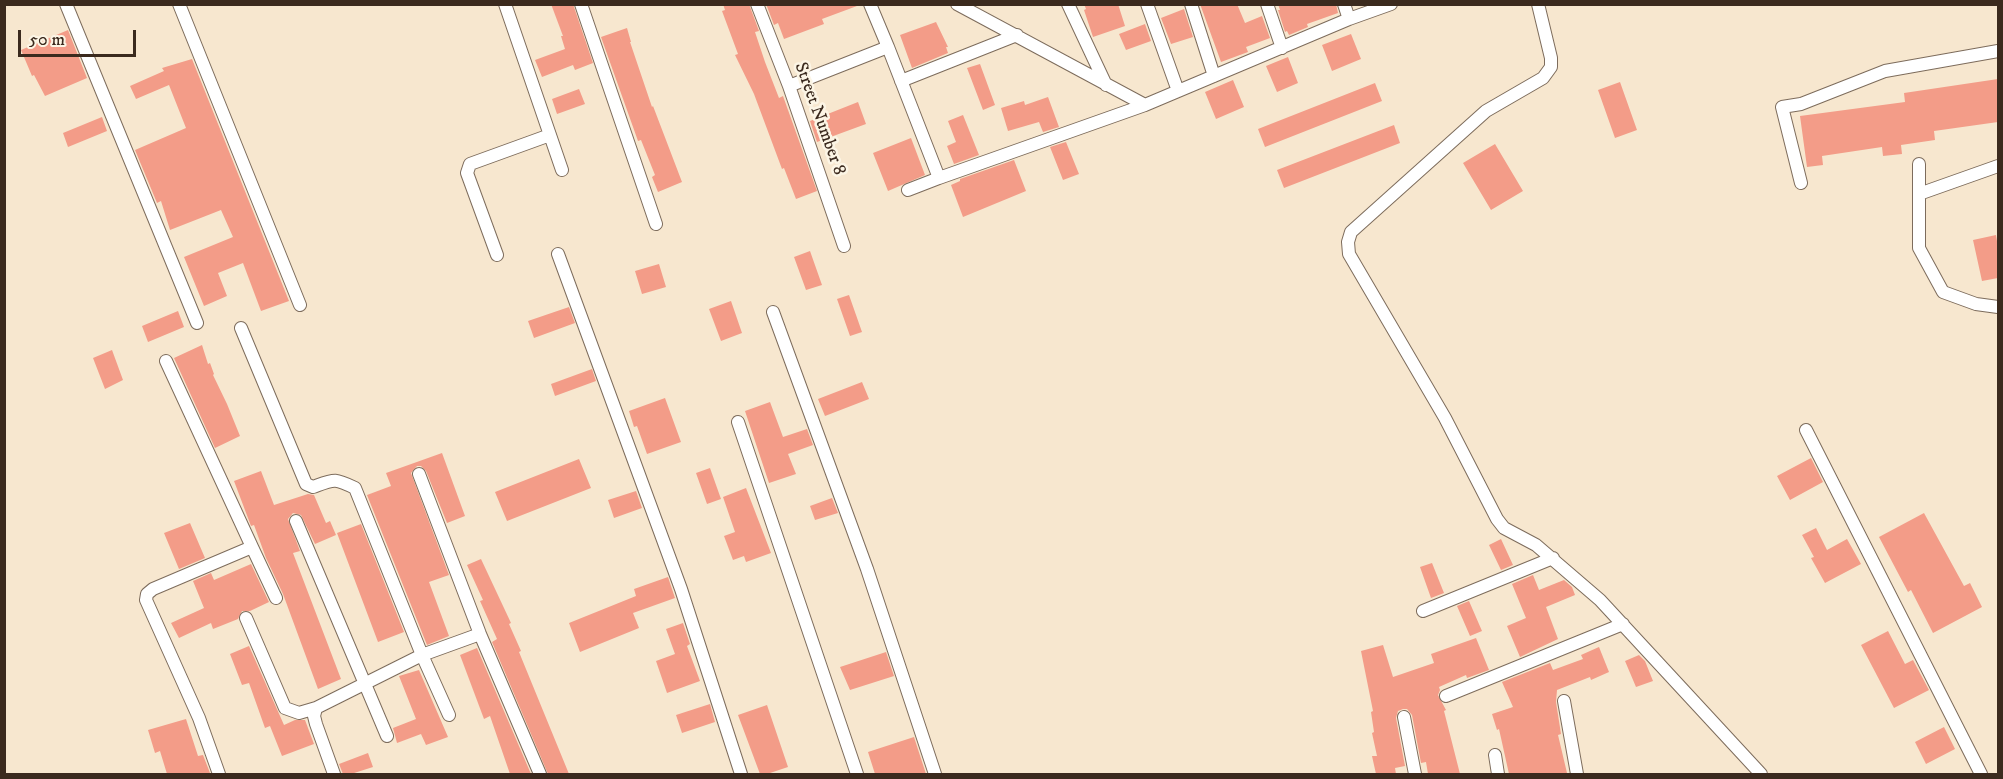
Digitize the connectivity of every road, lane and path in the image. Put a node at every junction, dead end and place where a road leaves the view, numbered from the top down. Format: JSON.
{"nodes":[{"id":1,"x":66,"y":4,"type":"edge"},
{"id":2,"x":179,"y":4,"type":"edge"},
{"id":3,"x":505,"y":4,"type":"edge"},
{"id":4,"x":580,"y":4,"type":"edge"},
{"id":5,"x":757,"y":4,"type":"edge"},
{"id":6,"x":870,"y":4,"type":"edge"},
{"id":7,"x":1068,"y":4,"type":"edge"},
{"id":8,"x":1147,"y":4,"type":"edge"},
{"id":9,"x":1191,"y":4,"type":"edge"},
{"id":10,"x":1267,"y":4,"type":"edge"},
{"id":11,"x":1344,"y":4,"type":"edge"},
{"id":12,"x":1391,"y":4,"type":"edge"},
{"id":13,"x":1538,"y":4,"type":"edge"},
{"id":14,"x":967,"y":6,"type":"edge"},
{"id":15,"x":1349,"y":19,"type":"junction"},
{"id":16,"x":1017,"y":35,"type":"junction"},
{"id":17,"x":888,"y":46,"type":"junction"},
{"id":18,"x":1282,"y":48,"type":"junction"},
{"id":19,"x":1998,"y":51,"type":"edge"},
{"id":20,"x":1214,"y":76,"type":"junction"},
{"id":21,"x":901,"y":81,"type":"junction"},
{"id":22,"x":1106,"y":85,"type":"junction"},
{"id":23,"x":789,"y":86,"type":"junction"},
{"id":24,"x":1178,"y":91,"type":"junction"},
{"id":25,"x":1145,"y":105,"type":"junction"},
{"id":26,"x":550,"y":135,"type":"junction"},
{"id":27,"x":1919,"y":164,"type":"dead end"},
{"id":28,"x":1998,"y":166,"type":"edge"},
{"id":29,"x":562,"y":170,"type":"dead end"},
{"id":30,"x":939,"y":178,"type":"junction"},
{"id":31,"x":1801,"y":183,"type":"dead end"},
{"id":32,"x":908,"y":190,"type":"dead end"},
{"id":33,"x":1919,"y":194,"type":"junction"},
{"id":34,"x":656,"y":224,"type":"dead end"},
{"id":35,"x":844,"y":246,"type":"dead end"},
{"id":36,"x":558,"y":254,"type":"dead end"},
{"id":37,"x":497,"y":255,"type":"dead end"},
{"id":38,"x":300,"y":305,"type":"dead end"},
{"id":39,"x":1998,"y":307,"type":"edge"},
{"id":40,"x":773,"y":312,"type":"dead end"},
{"id":41,"x":197,"y":324,"type":"dead end"},
{"id":42,"x":241,"y":328,"type":"dead end"},
{"id":43,"x":166,"y":362,"type":"dead end"},
{"id":44,"x":738,"y":422,"type":"dead end"},
{"id":45,"x":1806,"y":430,"type":"dead end"},
{"id":46,"x":419,"y":474,"type":"dead end"},
{"id":47,"x":296,"y":521,"type":"dead end"},
{"id":48,"x":252,"y":547,"type":"junction"},
{"id":49,"x":1553,"y":558,"type":"junction"},
{"id":50,"x":276,"y":598,"type":"dead end"},
{"id":51,"x":1423,"y":611,"type":"dead end"},
{"id":52,"x":246,"y":618,"type":"dead end"},
{"id":53,"x":1623,"y":624,"type":"junction"},
{"id":54,"x":480,"y":634,"type":"junction"},
{"id":55,"x":422,"y":655,"type":"junction"},
{"id":56,"x":365,"y":685,"type":"junction"},
{"id":57,"x":1446,"y":696,"type":"dead end"},
{"id":58,"x":1564,"y":701,"type":"dead end"},
{"id":59,"x":316,"y":708,"type":"junction"},
{"id":60,"x":449,"y":715,"type":"dead end"},
{"id":61,"x":1404,"y":717,"type":"dead end"},
{"id":62,"x":387,"y":736,"type":"dead end"},
{"id":63,"x":1495,"y":755,"type":"dead end"},
{"id":64,"x":219,"y":774,"type":"edge"},
{"id":65,"x":334,"y":774,"type":"edge"},
{"id":66,"x":540,"y":774,"type":"edge"},
{"id":67,"x":741,"y":774,"type":"edge"},
{"id":68,"x":856,"y":774,"type":"edge"},
{"id":69,"x":935,"y":774,"type":"edge"},
{"id":70,"x":1415,"y":774,"type":"edge"},
{"id":71,"x":1498,"y":774,"type":"edge"},
{"id":72,"x":1577,"y":774,"type":"edge"},
{"id":73,"x":1761,"y":774,"type":"edge"},
{"id":74,"x":1981,"y":774,"type":"edge"}],
"edges":[{"from":1,"to":41,"type":"street"},
{"from":2,"to":38,"type":"street"},
{"from":3,"to":26,"type":"street"},
{"from":4,"to":34,"type":"street"},
{"from":5,"to":23,"type":"street","name":"Street Number 8"},
{"from":6,"to":17,"type":"street"},
{"from":7,"to":22,"type":"street"},
{"from":8,"to":24,"type":"street"},
{"from":9,"to":20,"type":"street"},
{"from":10,"to":18,"type":"street"},
{"from":11,"to":15,"type":"street"},
{"from":12,"to":15,"type":"street"},
{"from":13,"to":49,"type":"street"},
{"from":14,"to":16,"type":"street"},
{"from":15,"to":18,"type":"street"},
{"from":16,"to":21,"type":"street"},
{"from":16,"to":22,"type":"street"},
{"from":17,"to":21,"type":"street"},
{"from":17,"to":23,"type":"street"},
{"from":18,"to":20,"type":"street"},
{"from":19,"to":31,"type":"street"},
{"from":20,"to":24,"type":"street"},
{"from":21,"to":30,"type":"street"},
{"from":22,"to":25,"type":"street"},
{"from":23,"to":35,"type":"street","name":"Street Number 8"},
{"from":24,"to":25,"type":"street"},
{"from":25,"to":30,"type":"street"},
{"from":26,"to":29,"type":"street"},
{"from":26,"to":37,"type":"street"},
{"from":27,"to":33,"type":"street"},
{"from":28,"to":33,"type":"street"},
{"from":30,"to":32,"type":"street"},
{"from":33,"to":39,"type":"street"},
{"from":36,"to":67,"type":"street"},
{"from":40,"to":69,"type":"street"},
{"from":42,"to":55,"type":"street"},
{"from":43,"to":48,"type":"street"},
{"from":44,"to":68,"type":"street"},
{"from":45,"to":74,"type":"street"},
{"from":46,"to":54,"type":"street"},
{"from":47,"to":56,"type":"street"},
{"from":48,"to":50,"type":"street"},
{"from":48,"to":64,"type":"street"},
{"from":49,"to":51,"type":"street"},
{"from":49,"to":53,"type":"street"},
{"from":52,"to":59,"type":"street"},
{"from":53,"to":57,"type":"street"},
{"from":53,"to":73,"type":"street"},
{"from":54,"to":55,"type":"street"},
{"from":54,"to":66,"type":"street"},
{"from":55,"to":56,"type":"street"},
{"from":55,"to":60,"type":"street"},
{"from":56,"to":59,"type":"street"},
{"from":56,"to":62,"type":"street"},
{"from":58,"to":72,"type":"street"},
{"from":59,"to":65,"type":"street"},
{"from":61,"to":70,"type":"street"},
{"from":63,"to":71,"type":"street"}]}
